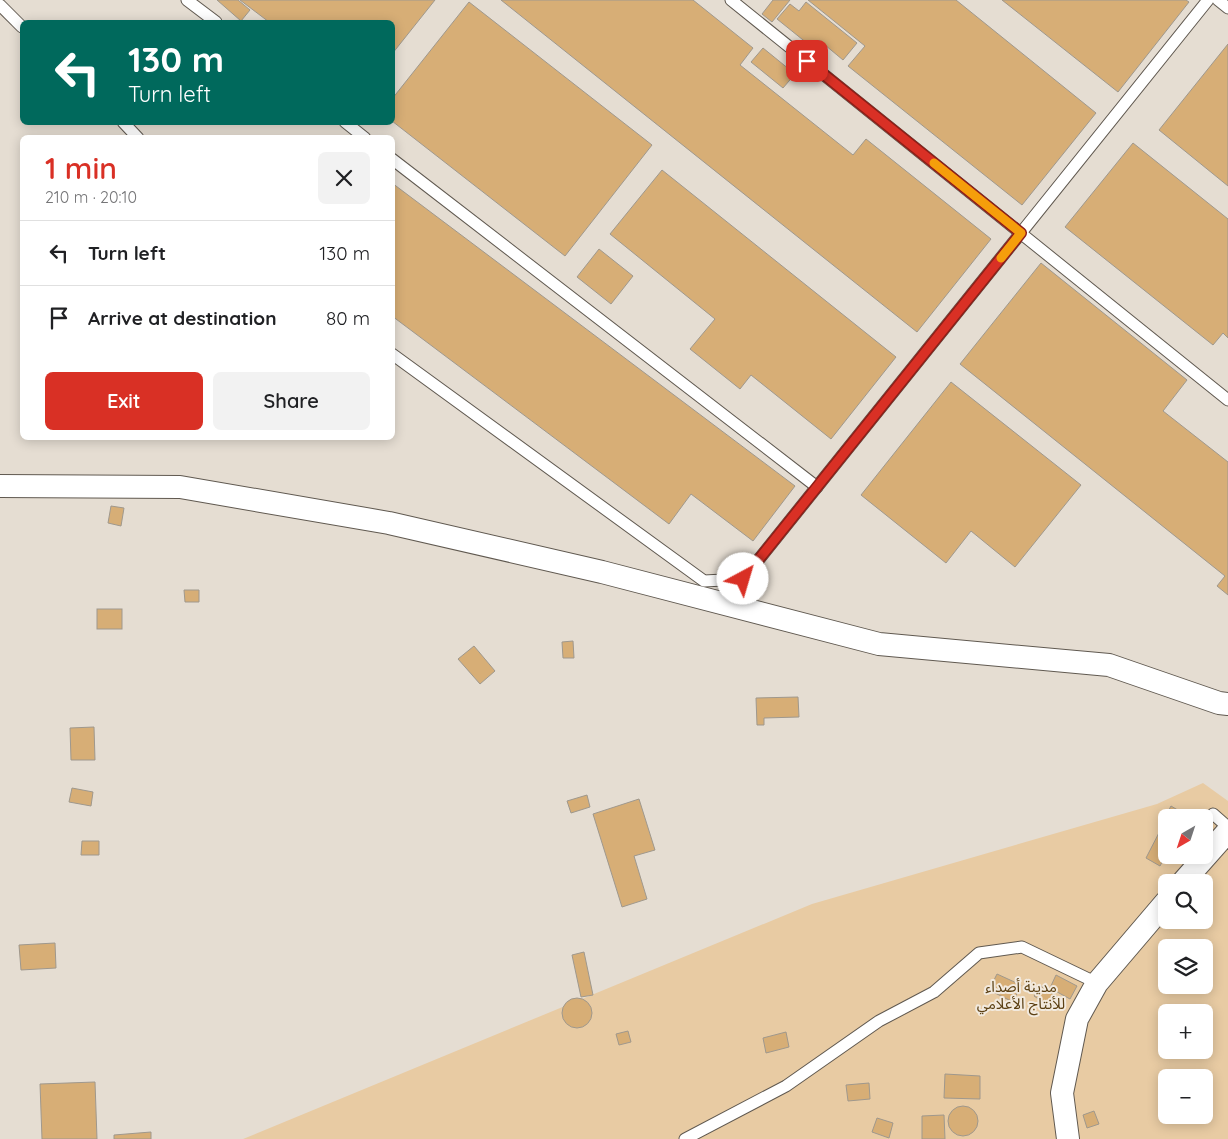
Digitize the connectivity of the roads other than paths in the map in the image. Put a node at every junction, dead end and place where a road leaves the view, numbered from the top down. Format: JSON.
{"nodes":[{"id":1,"x":187,"y":0,"type":"edge"},
{"id":2,"x":731,"y":0,"type":"edge"},
{"id":3,"x":1208,"y":0,"type":"edge"},
{"id":4,"x":1218,"y":0,"type":"edge"},
{"id":5,"x":0,"y":5,"type":"edge"},
{"id":6,"x":1228,"y":8,"type":"edge"},
{"id":7,"x":213,"y":20,"type":"edge"},
{"id":8,"x":20,"y":25,"type":"edge"},
{"id":9,"x":126,"y":125,"type":"edge"},
{"id":10,"x":349,"y":125,"type":"edge"},
{"id":11,"x":135,"y":135,"type":"edge"},
{"id":12,"x":360,"y":135,"type":"edge"},
{"id":13,"x":395,"y":161,"type":"edge"},
{"id":14,"x":1021,"y":233,"type":"junction"},
{"id":15,"x":395,"y":356,"type":"edge"},
{"id":16,"x":1228,"y":400,"type":"edge"},
{"id":17,"x":0,"y":486,"type":"edge"},
{"id":18,"x":817,"y":487,"type":"junction"},
{"id":19,"x":1228,"y":704,"type":"edge"},
{"id":20,"x":1221,"y":823,"type":"edge"},
{"id":21,"x":1228,"y":827,"type":"edge"},
{"id":22,"x":1188,"y":874,"type":"edge"},
{"id":23,"x":1158,"y":911,"type":"edge"},
{"id":24,"x":1097,"y":983,"type":"junction"},
{"id":25,"x":685,"y":1139,"type":"edge"},
{"id":26,"x":1068,"y":1139,"type":"edge"}],
"edges":[{"from":1,"to":7,"type":"lane"},
{"from":2,"to":14,"type":"lane"},
{"from":3,"to":14,"type":"lane"},
{"from":4,"to":6,"type":"lane"},
{"from":5,"to":8,"type":"lane"},
{"from":9,"to":11,"type":"lane"},
{"from":10,"to":12,"type":"lane"},
{"from":13,"to":18,"type":"lane"},
{"from":14,"to":16,"type":"lane"},
{"from":14,"to":18,"type":"lane"},
{"from":15,"to":18,"type":"lane"},
{"from":17,"to":19,"type":"street"},
{"from":20,"to":21,"type":"lane"},
{"from":20,"to":22,"type":"street"},
{"from":23,"to":24,"type":"street"},
{"from":24,"to":25,"type":"lane"},
{"from":24,"to":26,"type":"street"}]}
